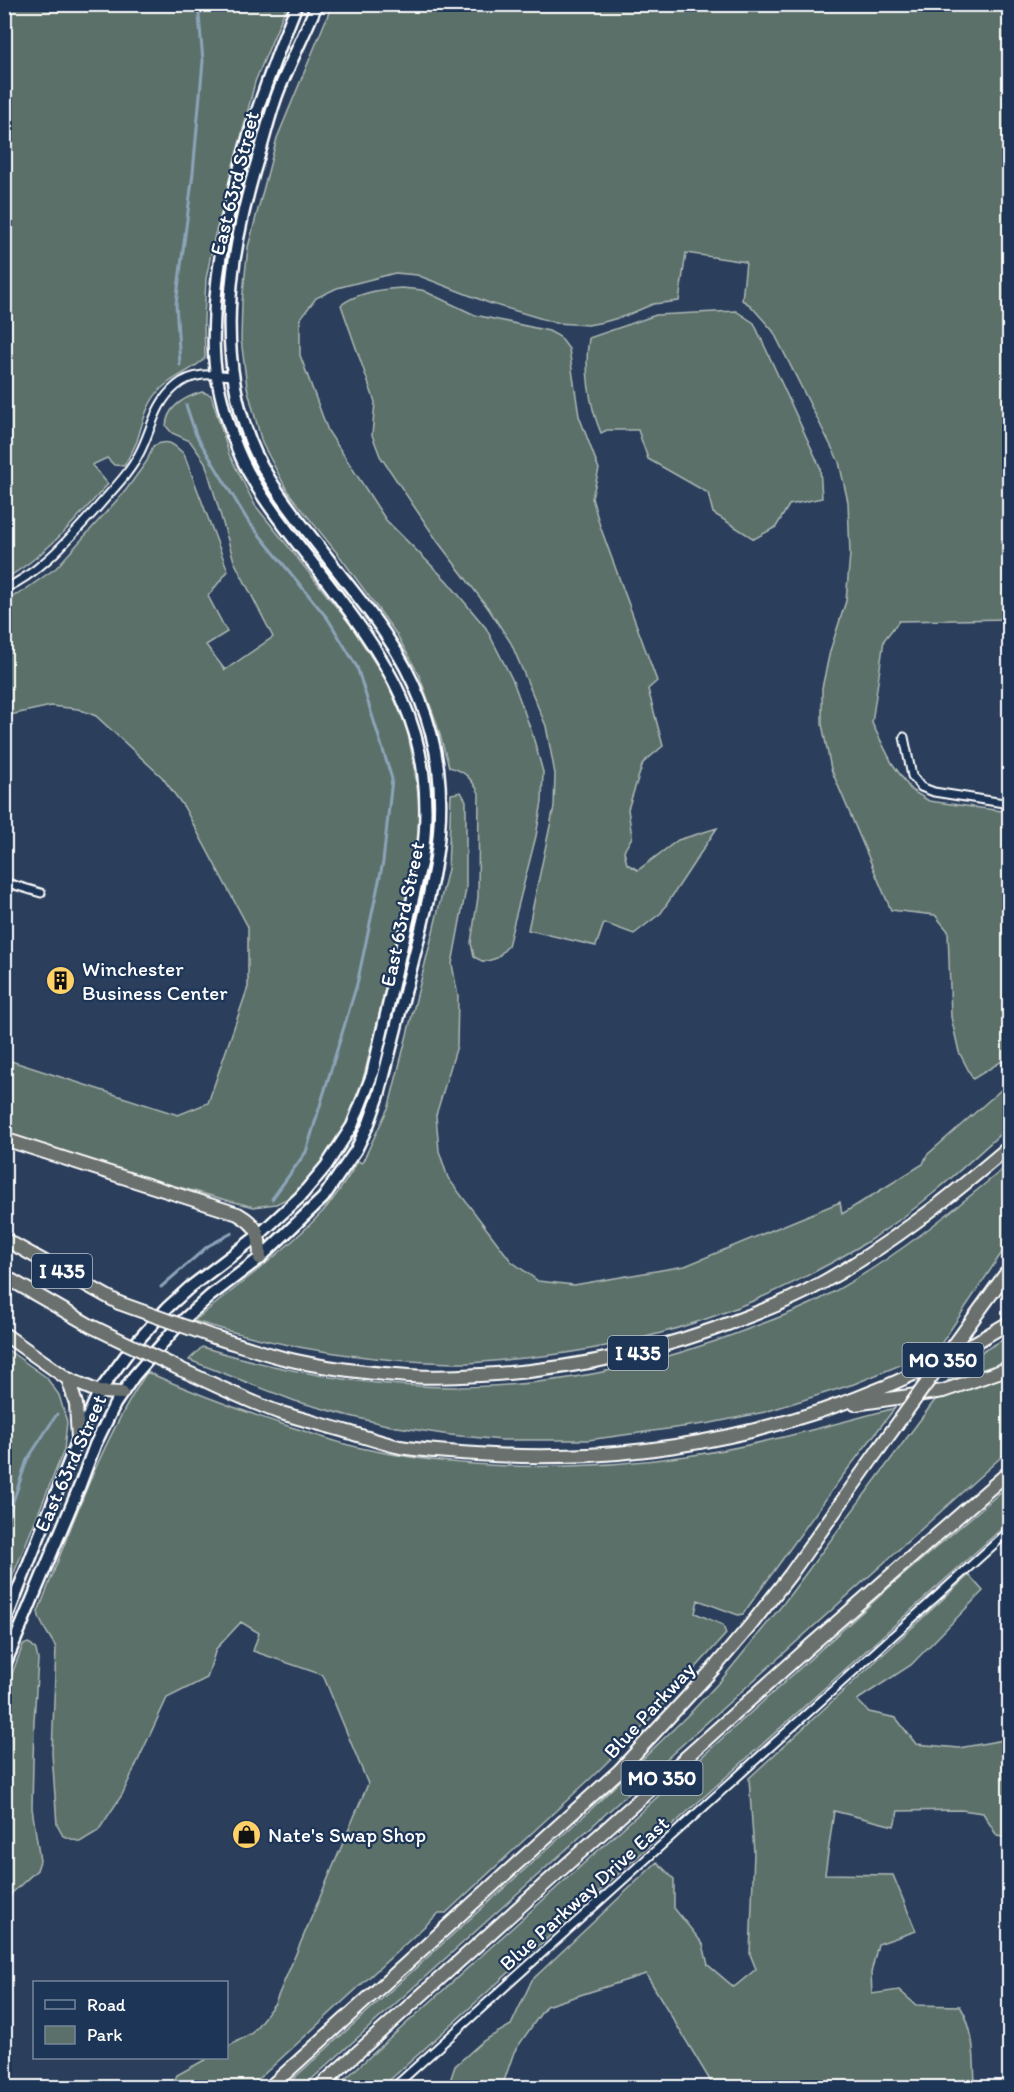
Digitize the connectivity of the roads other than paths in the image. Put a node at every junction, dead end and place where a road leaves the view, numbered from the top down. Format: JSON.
{"nodes":[{"id":1,"x":297,"y":4,"type":"edge"},
{"id":2,"x":317,"y":4,"type":"edge"},
{"id":3,"x":216,"y":375,"type":"junction"},
{"id":4,"x":233,"y":376,"type":"junction"},
{"id":5,"x":4,"y":589,"type":"edge"},
{"id":6,"x":904,"y":737,"type":"dead end"},
{"id":7,"x":1010,"y":804,"type":"edge"},
{"id":8,"x":4,"y":882,"type":"edge"},
{"id":9,"x":41,"y":893,"type":"dead end"},
{"id":10,"x":4,"y":1139,"type":"edge"},
{"id":11,"x":1010,"y":1146,"type":"edge"},
{"id":12,"x":260,"y":1234,"type":"junction"},
{"id":13,"x":4,"y":1239,"type":"edge"},
{"id":14,"x":260,"y":1258,"type":"junction"},
{"id":15,"x":1008,"y":1270,"type":"edge"},
{"id":16,"x":4,"y":1276,"type":"edge"},
{"id":17,"x":1010,"y":1322,"type":"edge"},
{"id":18,"x":4,"y":1334,"type":"edge"},
{"id":19,"x":1010,"y":1368,"type":"edge"},
{"id":20,"x":68,"y":1379,"type":"junction"},
{"id":21,"x":99,"y":1392,"type":"junction"},
{"id":22,"x":122,"y":1393,"type":"junction"},
{"id":23,"x":830,"y":1408,"type":"junction"},
{"id":24,"x":78,"y":1439,"type":"junction"},
{"id":25,"x":1010,"y":1471,"type":"edge"},
{"id":26,"x":1010,"y":1530,"type":"edge"},
{"id":27,"x":4,"y":1626,"type":"edge"},
{"id":28,"x":19,"y":1632,"type":"junction"},
{"id":29,"x":4,"y":1667,"type":"edge"},
{"id":30,"x":269,"y":2088,"type":"edge"},
{"id":31,"x":318,"y":2088,"type":"edge"},
{"id":32,"x":393,"y":2088,"type":"edge"}],
"edges":[{"from":1,"to":3,"type":"main road","name":"East 63rd Street"},
{"from":2,"to":4,"type":"main road","name":"East 63rd Street"},
{"from":3,"to":4,"type":"street"},
{"from":3,"to":5,"type":"street"},
{"from":3,"to":12,"type":"main road","name":"East 63rd Street"},
{"from":4,"to":14,"type":"main road","name":"East 63rd Street"},
{"from":6,"to":7,"type":"street"},
{"from":8,"to":9,"type":"street"},
{"from":10,"to":12,"type":"highway"},
{"from":11,"to":13,"type":"highway","number":"I 435","bridge":true},
{"from":12,"to":14,"type":"highway"},
{"from":12,"to":21,"type":"main road","name":"East 63rd Street"},
{"from":14,"to":22,"type":"main road","name":"East 63rd Street"},
{"from":15,"to":30,"type":"highway","name":"Blue Parkway","number":"MO 350","bridge":true},
{"from":16,"to":23,"type":"highway","number":"I 435","bridge":true},
{"from":17,"to":23,"type":"highway","number":"I 435"},
{"from":18,"to":20,"type":"highway"},
{"from":19,"to":23,"type":"highway"},
{"from":20,"to":21,"type":"highway"},
{"from":20,"to":24,"type":"highway"},
{"from":21,"to":22,"type":"highway"},
{"from":21,"to":24,"type":"main road","name":"East 63rd Street"},
{"from":22,"to":28,"type":"main road","name":"East 63rd Street"},
{"from":24,"to":27,"type":"main road","name":"East 63rd Street"},
{"from":25,"to":31,"type":"highway","number":"MO 350"},
{"from":26,"to":32,"type":"street","name":"Blue Parkway Drive East"},
{"from":27,"to":28,"type":"street"},
{"from":28,"to":29,"type":"main road","name":"East 63rd Street"}]}
